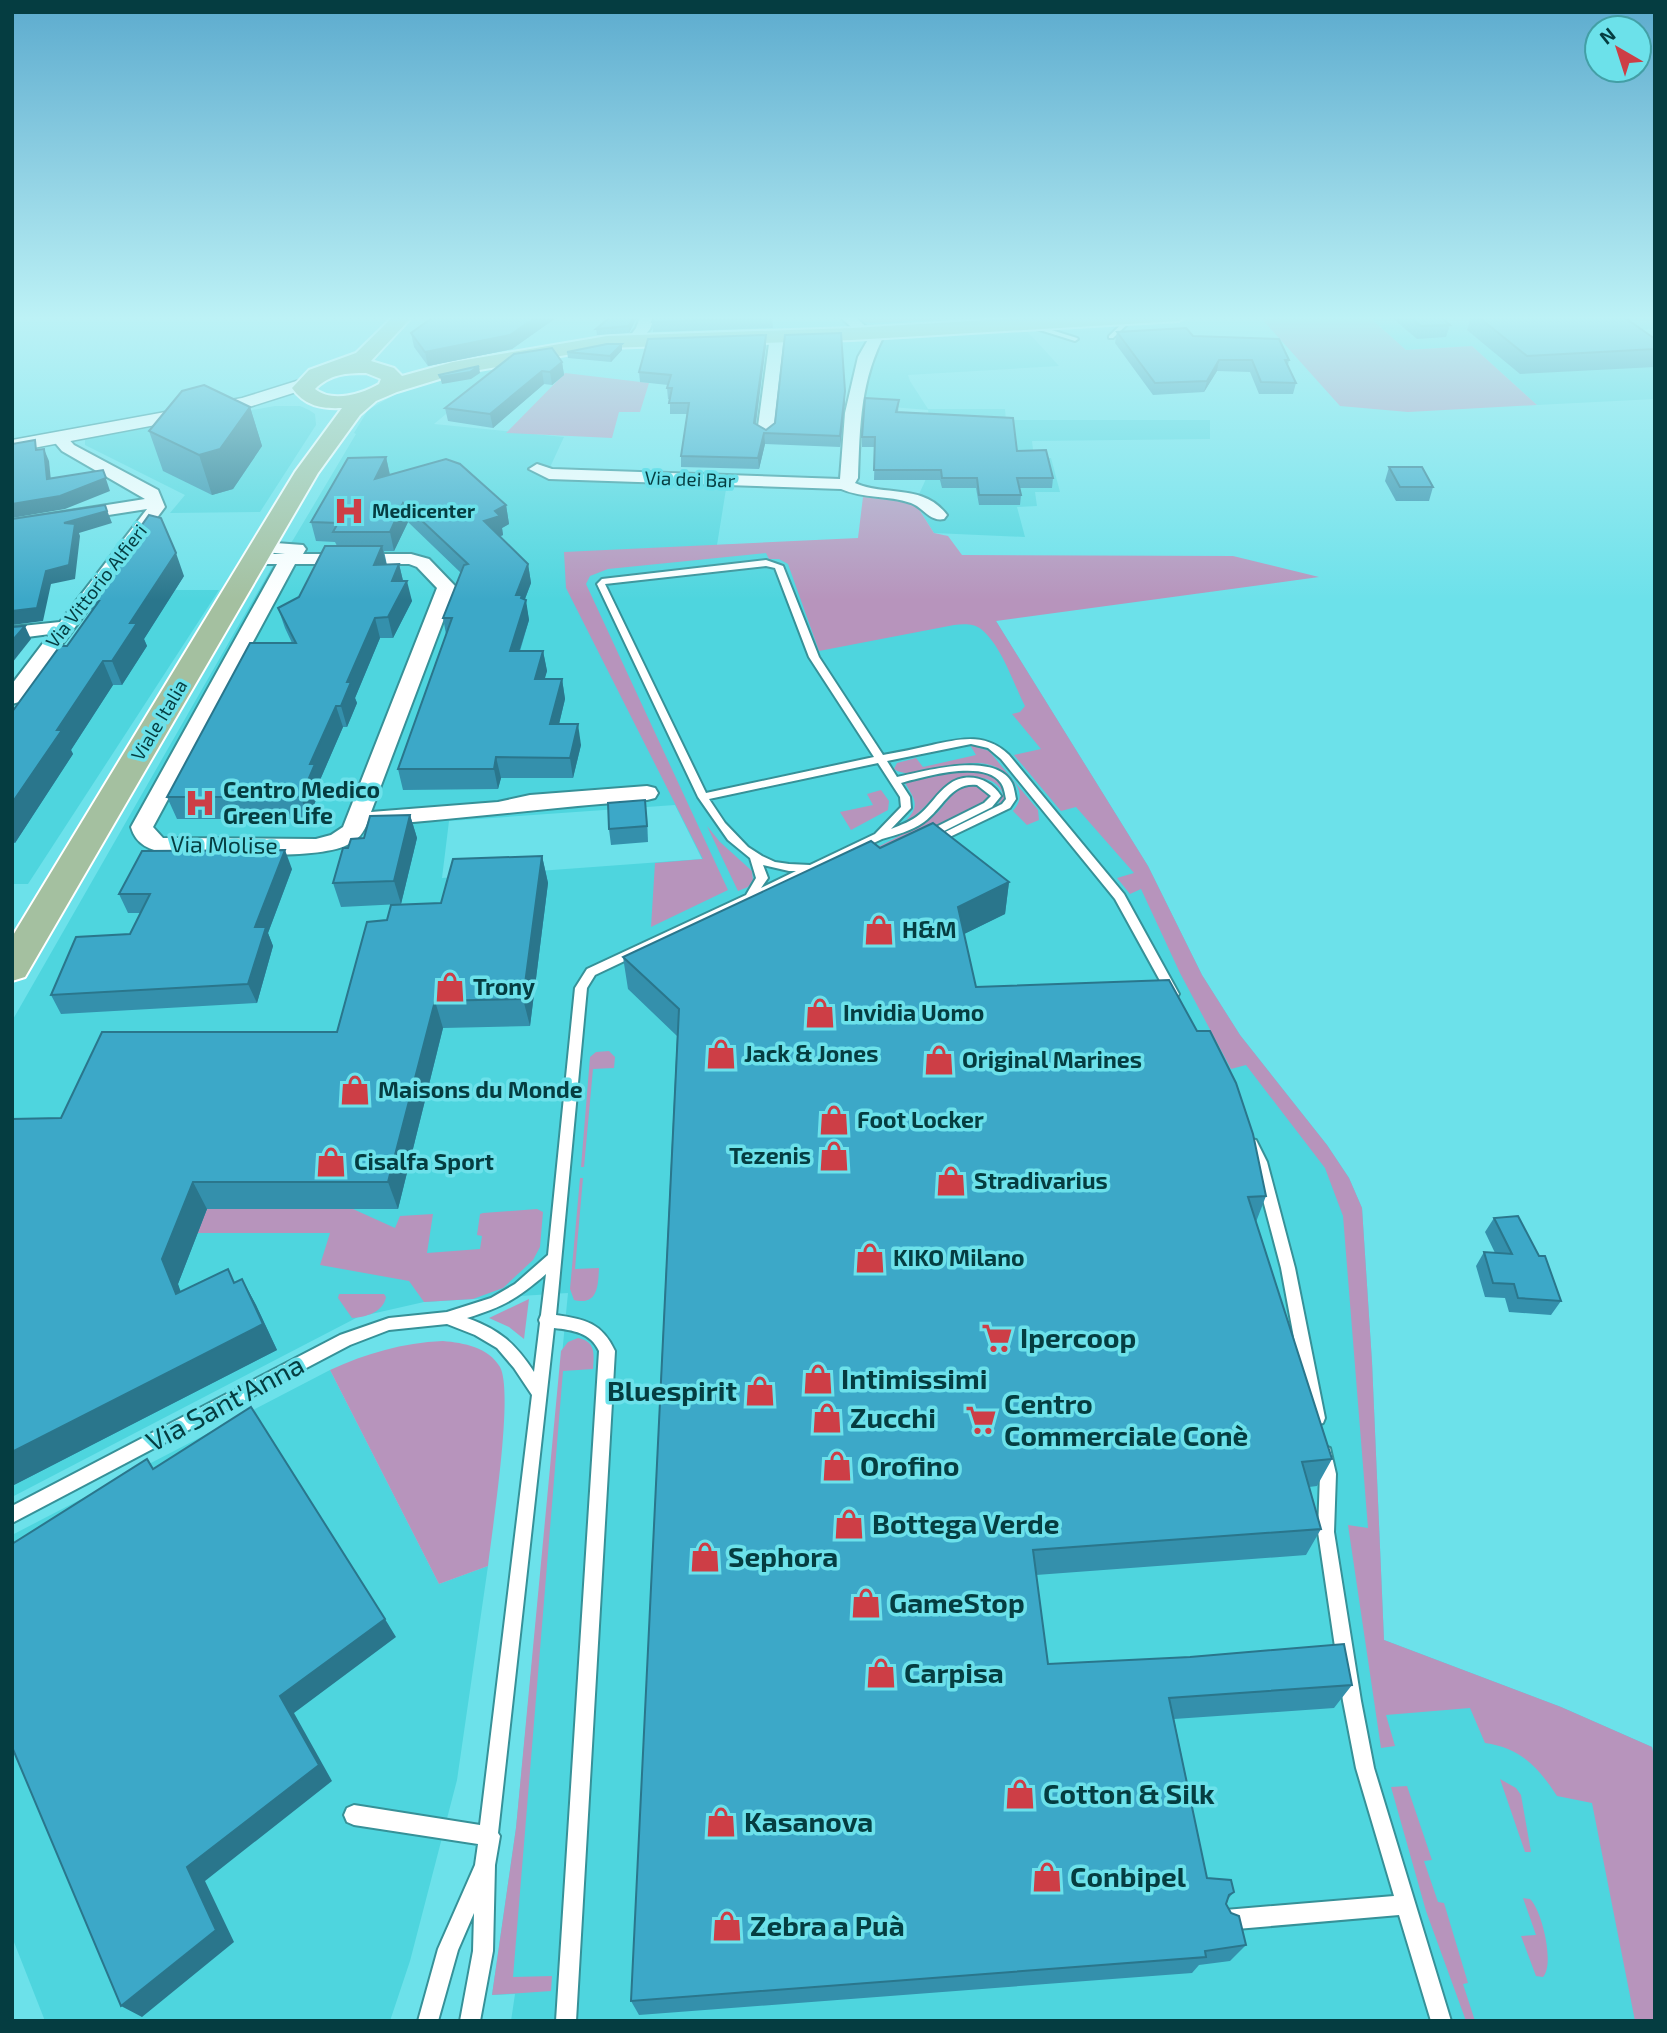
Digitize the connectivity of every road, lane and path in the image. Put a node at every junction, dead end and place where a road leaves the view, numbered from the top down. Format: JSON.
{"nodes":[{"id":1,"x":209,"y":410,"type":"edge"},
{"id":2,"x":328,"y":410,"type":"edge"},
{"id":3,"x":352,"y":410,"type":"edge"},
{"id":4,"x":768,"y":410,"type":"edge"},
{"id":5,"x":854,"y":410,"type":"edge"},
{"id":6,"x":765,"y":434,"type":"edge"},
{"id":7,"x":59,"y":438,"type":"junction"},
{"id":8,"x":12,"y":446,"type":"edge"},
{"id":9,"x":537,"y":469,"type":"dead end"},
{"id":10,"x":307,"y":472,"type":"junction"},
{"id":11,"x":844,"y":484,"type":"junction"},
{"id":12,"x":157,"y":502,"type":"junction"},
{"id":13,"x":938,"y":515,"type":"dead end"},
{"id":14,"x":12,"y":525,"type":"edge"},
{"id":15,"x":259,"y":553,"type":"junction"},
{"id":16,"x":290,"y":559,"type":"junction"},
{"id":17,"x":64,"y":626,"type":"junction"},
{"id":18,"x":12,"y":633,"type":"edge"},
{"id":19,"x":12,"y":698,"type":"edge"},
{"id":20,"x":190,"y":743,"type":"junction"},
{"id":21,"x":145,"y":744,"type":"junction"},
{"id":22,"x":880,"y":759,"type":"junction"},
{"id":23,"x":894,"y":781,"type":"junction"},
{"id":24,"x":647,"y":793,"type":"dead end"},
{"id":25,"x":703,"y":797,"type":"junction"},
{"id":26,"x":358,"y":819,"type":"junction"},
{"id":27,"x":877,"y":837,"type":"junction"},
{"id":28,"x":754,"y":857,"type":"junction"},
{"id":29,"x":825,"y":862,"type":"junction"},
{"id":30,"x":746,"y":899,"type":"junction"},
{"id":31,"x":12,"y":968,"type":"edge"},
{"id":32,"x":1179,"y":1005,"type":"edge"},
{"id":33,"x":1242,"y":1126,"type":"edge"},
{"id":34,"x":555,"y":1258,"type":"junction"},
{"id":35,"x":447,"y":1318,"type":"junction"},
{"id":36,"x":546,"y":1320,"type":"junction"},
{"id":37,"x":539,"y":1394,"type":"junction"},
{"id":38,"x":12,"y":1515,"type":"edge"},
{"id":39,"x":354,"y":1815,"type":"dead end"},
{"id":40,"x":490,"y":1836,"type":"junction"},
{"id":41,"x":485,"y":1865,"type":"junction"},
{"id":42,"x":1406,"y":1905,"type":"junction"},
{"id":43,"x":1224,"y":1920,"type":"edge"},
{"id":44,"x":428,"y":2021,"type":"edge"},
{"id":45,"x":470,"y":2021,"type":"edge"},
{"id":46,"x":566,"y":2021,"type":"edge"},
{"id":47,"x":1441,"y":2021,"type":"edge"}],
"edges":[{"from":1,"to":7,"type":"street"},
{"from":2,"to":10,"type":"main road"},
{"from":3,"to":10,"type":"main road"},
{"from":4,"to":6,"type":"street"},
{"from":5,"to":11,"type":"street"},
{"from":7,"to":8,"type":"street"},
{"from":7,"to":12,"type":"street","name":"Via Vittorio Alfieri"},
{"from":9,"to":11,"type":"street","name":"Via dei Bar"},
{"from":10,"to":15,"type":"main road","name":"Viale Italia"},
{"from":11,"to":13,"type":"street","name":"Via dei Bar"},
{"from":12,"to":14,"type":"street"},
{"from":12,"to":17,"type":"street","name":"Via Vittorio Alfieri"},
{"from":15,"to":16,"type":"street"},
{"from":15,"to":21,"type":"main road","name":"Viale Italia"},
{"from":16,"to":20,"type":"street","name":"Via Molise"},
{"from":16,"to":26,"type":"street","name":"Via Molise"},
{"from":17,"to":18,"type":"street"},
{"from":17,"to":19,"type":"street","name":"Via Vittorio Alfieri"},
{"from":20,"to":21,"type":"street"},
{"from":20,"to":26,"type":"street","name":"Via Molise"},
{"from":21,"to":31,"type":"main road","name":"Viale Italia"},
{"from":22,"to":23,"type":"lane"},
{"from":22,"to":25,"type":"lane"},
{"from":22,"to":25,"type":"lane"},
{"from":22,"to":32,"type":"lane"},
{"from":23,"to":27,"type":"lane"},
{"from":23,"to":27,"type":"lane"},
{"from":24,"to":26,"type":"street"},
{"from":25,"to":28,"type":"lane"},
{"from":27,"to":29,"type":"lane"},
{"from":28,"to":29,"type":"lane"},
{"from":28,"to":30,"type":"lane"},
{"from":29,"to":30,"type":"lane"},
{"from":30,"to":34,"type":"lane"},
{"from":33,"to":42,"type":"lane"},
{"from":34,"to":35,"type":"lane"},
{"from":34,"to":36,"type":"lane"},
{"from":35,"to":37,"type":"lane"},
{"from":35,"to":38,"type":"lane","name":"Via Sant'Anna"},
{"from":36,"to":37,"type":"lane"},
{"from":36,"to":46,"type":"lane"},
{"from":37,"to":40,"type":"lane"},
{"from":39,"to":40,"type":"lane"},
{"from":40,"to":41,"type":"lane"},
{"from":41,"to":44,"type":"lane"},
{"from":41,"to":45,"type":"lane"},
{"from":42,"to":43,"type":"lane"},
{"from":42,"to":47,"type":"lane"}]}
